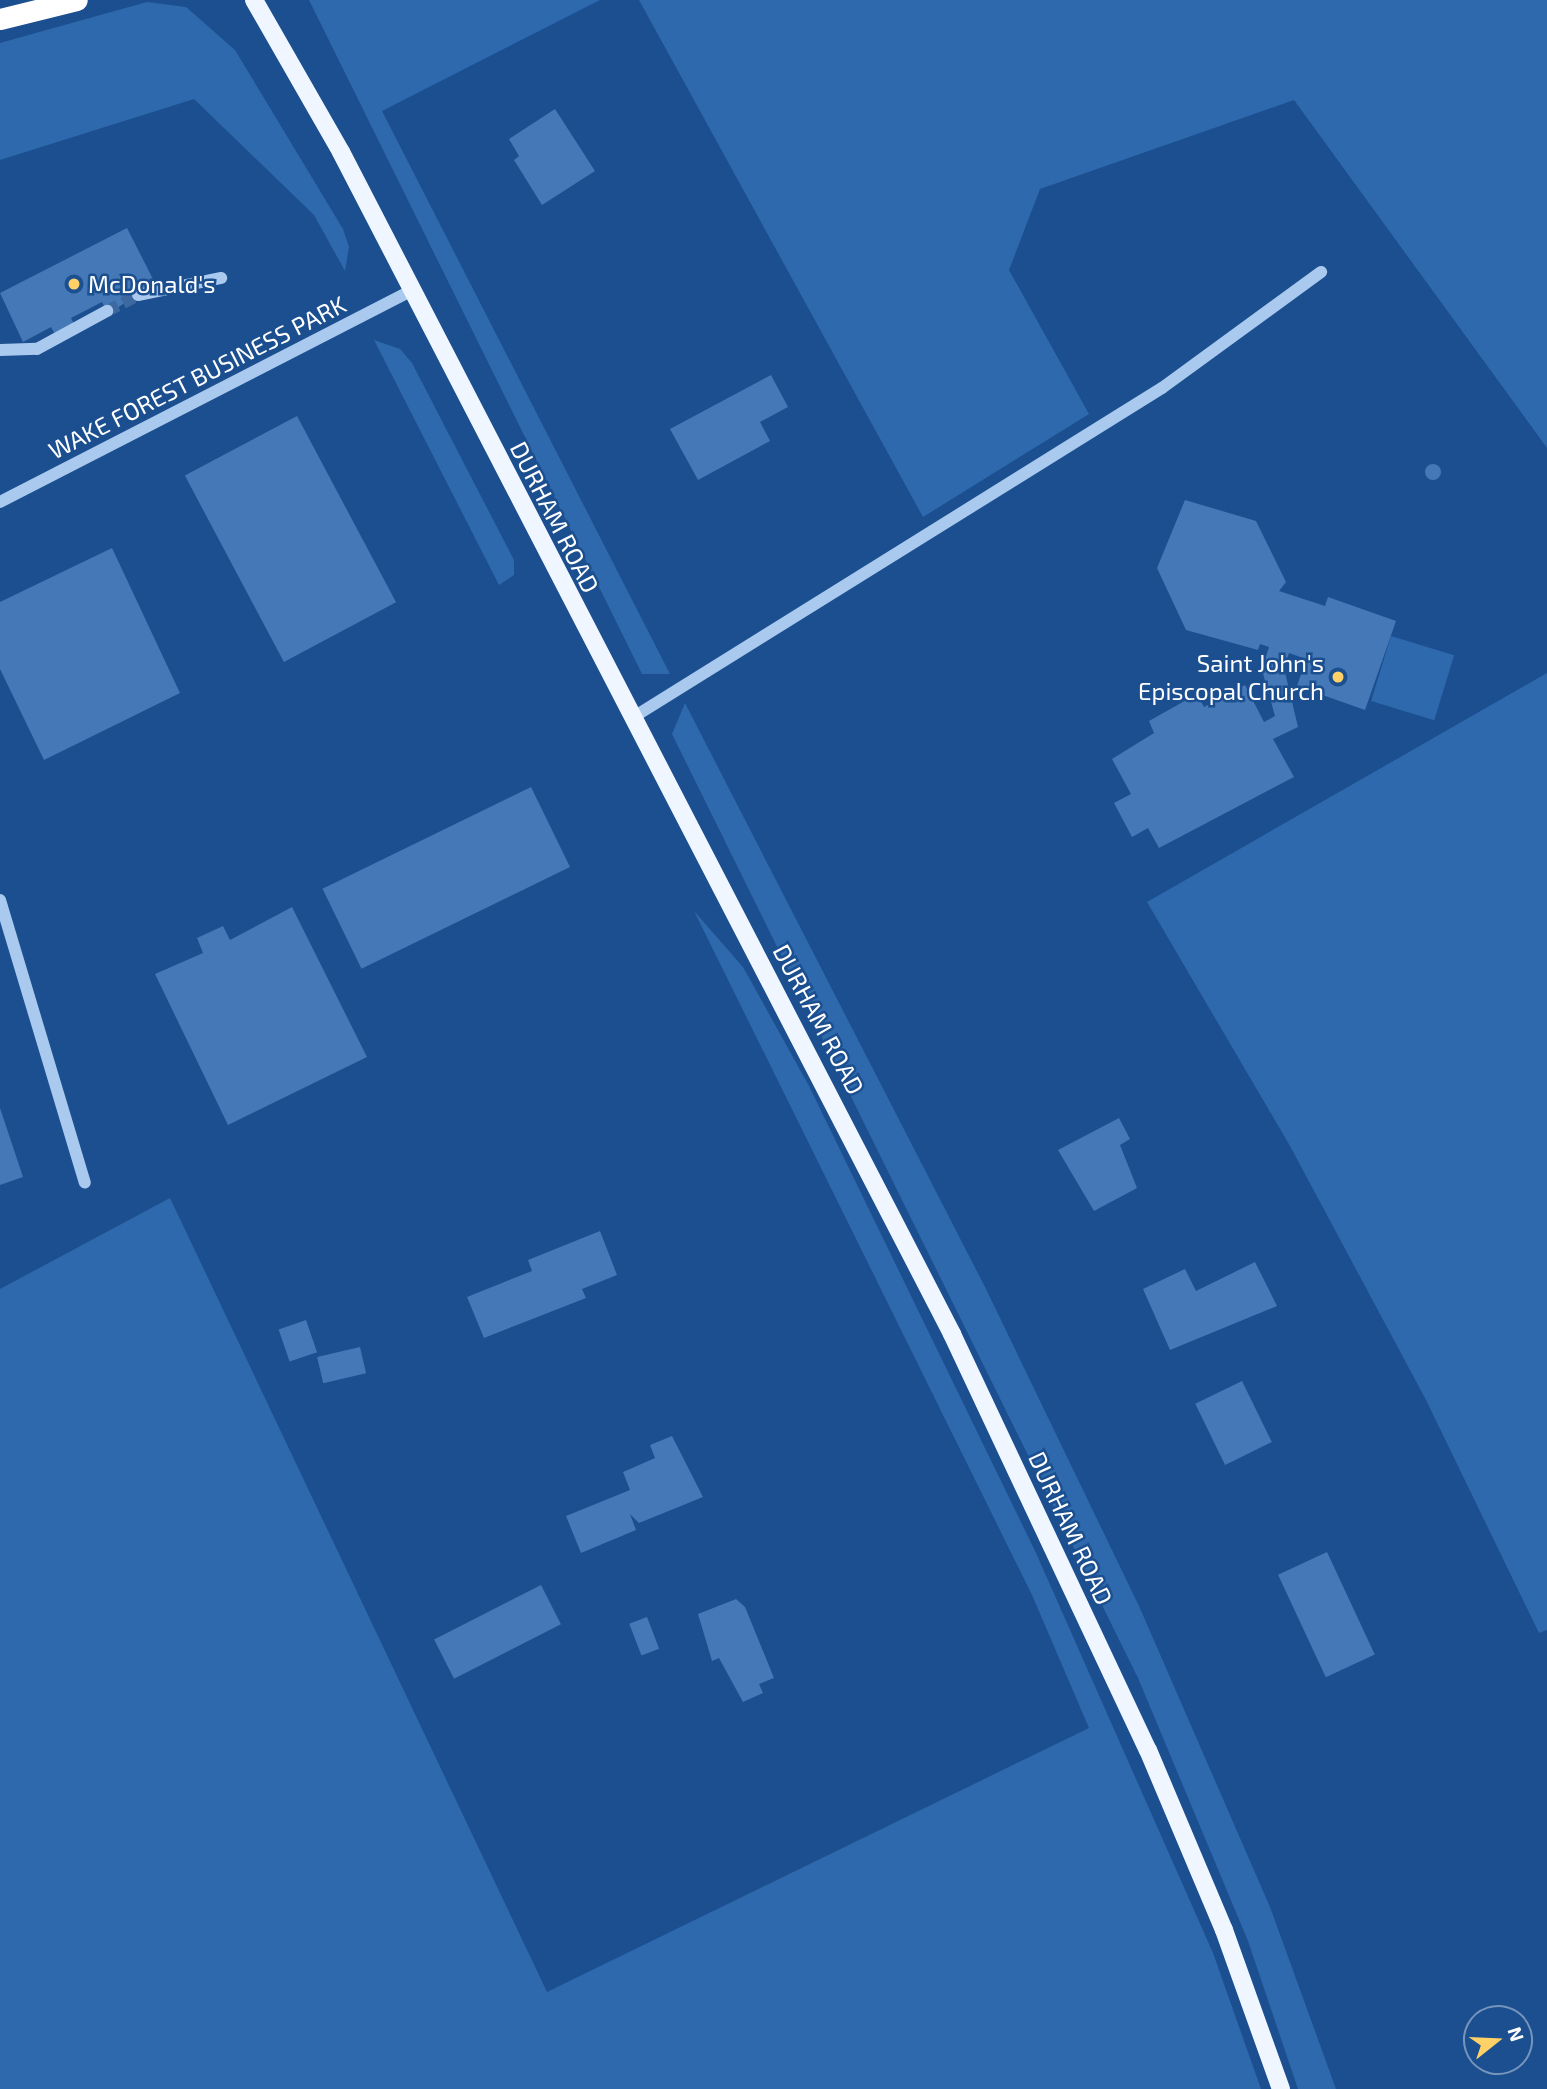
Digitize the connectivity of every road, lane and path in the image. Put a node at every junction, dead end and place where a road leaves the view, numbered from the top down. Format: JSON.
{"nodes":[{"id":1,"x":78,"y":0,"type":"edge"},
{"id":2,"x":254,"y":0,"type":"edge"},
{"id":3,"x":0,"y":19,"type":"edge"},
{"id":4,"x":1321,"y":272,"type":"dead end"},
{"id":5,"x":222,"y":278,"type":"dead end"},
{"id":6,"x":412,"y":290,"type":"junction"},
{"id":7,"x":138,"y":295,"type":"tunnel mouth"},
{"id":8,"x":107,"y":311,"type":"tunnel mouth"},
{"id":9,"x":0,"y":350,"type":"edge"},
{"id":10,"x":0,"y":502,"type":"edge"},
{"id":11,"x":632,"y":718,"type":"junction"},
{"id":12,"x":0,"y":900,"type":"edge"},
{"id":13,"x":85,"y":1183,"type":"dead end"},
{"id":14,"x":1281,"y":2089,"type":"edge"}],
"edges":[{"from":1,"to":3,"type":"highway"},
{"from":2,"to":6,"type":"main road","name":"DURHAM ROAD"},
{"from":4,"to":11,"type":"street"},
{"from":5,"to":7,"type":"street"},
{"from":6,"to":10,"type":"street","name":"WAKE FOREST BUSINESS PARK"},
{"from":6,"to":11,"type":"main road","name":"DURHAM ROAD"},
{"from":8,"to":9,"type":"street"},
{"from":11,"to":14,"type":"main road","name":"DURHAM ROAD"},
{"from":12,"to":13,"type":"street"}]}
